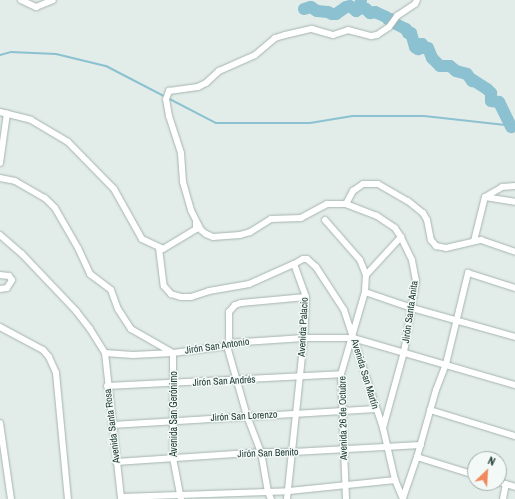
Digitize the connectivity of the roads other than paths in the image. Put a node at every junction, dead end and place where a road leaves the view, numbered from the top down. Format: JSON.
{"nodes":[{"id":1,"x":21,"y":0,"type":"edge"},
{"id":2,"x":52,"y":0,"type":"edge"},
{"id":3,"x":417,"y":0,"type":"edge"},
{"id":4,"x":0,"y":112,"type":"edge"},
{"id":5,"x":7,"y":112,"type":"junction"},
{"id":6,"x":0,"y":163,"type":"edge"},
{"id":7,"x":0,"y":178,"type":"edge"},
{"id":8,"x":515,"y":186,"type":"edge"},
{"id":9,"x":485,"y":197,"type":"junction"},
{"id":10,"x":515,"y":202,"type":"edge"},
{"id":11,"x":346,"y":204,"type":"junction"},
{"id":12,"x":325,"y":220,"type":"dead end"},
{"id":13,"x":196,"y":221,"type":"junction"},
{"id":14,"x":0,"y":236,"type":"edge"},
{"id":15,"x":401,"y":237,"type":"junction"},
{"id":16,"x":474,"y":242,"type":"junction"},
{"id":17,"x":159,"y":248,"type":"junction"},
{"id":18,"x":515,"y":252,"type":"edge"},
{"id":19,"x":294,"y":264,"type":"junction"},
{"id":20,"x":0,"y":275,"type":"edge"},
{"id":21,"x":366,"y":275,"type":"junction"},
{"id":22,"x":515,"y":288,"type":"edge"},
{"id":23,"x":0,"y":289,"type":"edge"},
{"id":24,"x":365,"y":292,"type":"junction"},
{"id":25,"x":306,"y":297,"type":"junction"},
{"id":26,"x":412,"y":308,"type":"junction"},
{"id":27,"x":458,"y":321,"type":"junction"},
{"id":28,"x":0,"y":327,"type":"edge"},
{"id":29,"x":515,"y":337,"type":"edge"},
{"id":30,"x":304,"y":338,"type":"junction"},
{"id":31,"x":353,"y":338,"type":"junction"},
{"id":32,"x":228,"y":344,"type":"junction"},
{"id":33,"x":404,"y":352,"type":"junction"},
{"id":34,"x":105,"y":353,"type":"junction"},
{"id":35,"x":173,"y":353,"type":"junction"},
{"id":36,"x":446,"y":364,"type":"junction"},
{"id":37,"x":341,"y":374,"type":"junction"},
{"id":38,"x":299,"y":376,"type":"junction"},
{"id":39,"x":236,"y":380,"type":"junction"},
{"id":40,"x":174,"y":383,"type":"junction"},
{"id":41,"x":515,"y":385,"type":"edge"},
{"id":42,"x":107,"y":386,"type":"junction"},
{"id":43,"x":376,"y":409,"type":"junction"},
{"id":44,"x":430,"y":410,"type":"junction"},
{"id":45,"x":343,"y":411,"type":"junction"},
{"id":46,"x":296,"y":414,"type":"junction"},
{"id":47,"x":247,"y":416,"type":"junction"},
{"id":48,"x":173,"y":420,"type":"junction"},
{"id":49,"x":0,"y":423,"type":"edge"},
{"id":50,"x":112,"y":424,"type":"junction"},
{"id":51,"x":383,"y":428,"type":"junction"},
{"id":52,"x":515,"y":436,"type":"edge"},
{"id":53,"x":421,"y":445,"type":"junction"},
{"id":54,"x":387,"y":446,"type":"junction"},
{"id":55,"x":344,"y":449,"type":"junction"},
{"id":56,"x":262,"y":452,"type":"junction"},
{"id":57,"x":293,"y":452,"type":"junction"},
{"id":58,"x":417,"y":457,"type":"junction"},
{"id":59,"x":173,"y":458,"type":"junction"},
{"id":60,"x":116,"y":462,"type":"junction"},
{"id":61,"x":467,"y":472,"type":"edge"},
{"id":62,"x":395,"y":480,"type":"junction"},
{"id":63,"x":344,"y":487,"type":"junction"},
{"id":64,"x":288,"y":491,"type":"junction"},
{"id":65,"x":268,"y":492,"type":"junction"},
{"id":66,"x":181,"y":497,"type":"edge"},
{"id":67,"x":121,"y":498,"type":"edge"},
{"id":68,"x":11,"y":499,"type":"edge"},
{"id":69,"x":68,"y":499,"type":"edge"},
{"id":70,"x":271,"y":499,"type":"edge"},
{"id":71,"x":287,"y":499,"type":"edge"},
{"id":72,"x":346,"y":499,"type":"edge"},
{"id":73,"x":403,"y":499,"type":"edge"}],
"edges":[{"from":1,"to":2,"type":"street"},
{"from":3,"to":13,"type":"street"},
{"from":4,"to":5,"type":"street"},
{"from":5,"to":6,"type":"street"},
{"from":5,"to":17,"type":"street"},
{"from":7,"to":35,"type":"street"},
{"from":8,"to":9,"type":"street"},
{"from":9,"to":10,"type":"street"},
{"from":9,"to":16,"type":"street"},
{"from":11,"to":13,"type":"street"},
{"from":11,"to":15,"type":"street","name":"Jirón Santa Anita"},
{"from":11,"to":16,"type":"street"},
{"from":12,"to":21,"type":"street"},
{"from":13,"to":17,"type":"street"},
{"from":14,"to":34,"type":"street"},
{"from":15,"to":21,"type":"street"},
{"from":15,"to":26,"type":"street","name":"Jirón Santa Anita"},
{"from":16,"to":18,"type":"street"},
{"from":17,"to":19,"type":"street"},
{"from":19,"to":25,"type":"street","name":"Avenida Palacio"},
{"from":19,"to":31,"type":"street"},
{"from":20,"to":23,"type":"street"},
{"from":21,"to":24,"type":"street","name":"Avenida San Martín"},
{"from":22,"to":27,"type":"street"},
{"from":24,"to":26,"type":"street"},
{"from":24,"to":31,"type":"street","name":"Avenida San Martín"},
{"from":25,"to":30,"type":"street","name":"Avenida Palacio"},
{"from":25,"to":32,"type":"street"},
{"from":26,"to":27,"type":"street"},
{"from":26,"to":33,"type":"street","name":"Jirón Santa Anita"},
{"from":27,"to":29,"type":"street"},
{"from":27,"to":36,"type":"street"},
{"from":28,"to":69,"type":"street"},
{"from":30,"to":31,"type":"street","name":"Jirón San Antonio"},
{"from":30,"to":32,"type":"street","name":"Jirón San Antonio"},
{"from":30,"to":38,"type":"street","name":"Avenida Palacio"},
{"from":31,"to":33,"type":"street","name":"Jirón San Antonio"},
{"from":31,"to":37,"type":"street","name":"Avenida 26 de Octubre"},
{"from":31,"to":43,"type":"street","name":"Avenida San Martín"},
{"from":32,"to":35,"type":"street","name":"Jirón San Antonio"},
{"from":32,"to":39,"type":"street"},
{"from":33,"to":36,"type":"street","name":"Jirón San Antonio"},
{"from":33,"to":51,"type":"street","name":"Jirón Santa Anita"},
{"from":34,"to":35,"type":"street","name":"Jirón San Antonio"},
{"from":34,"to":42,"type":"street","name":"Avenida Santa Rosa"},
{"from":35,"to":40,"type":"street","name":"Avenida San Gerónimo"},
{"from":36,"to":41,"type":"street","name":"Jirón San Antonio"},
{"from":36,"to":44,"type":"street"},
{"from":37,"to":38,"type":"street","name":"Jirón San Andrés"},
{"from":37,"to":45,"type":"street","name":"Avenida 26 de Octubre"},
{"from":38,"to":39,"type":"street","name":"Jirón San Andrés"},
{"from":38,"to":46,"type":"street","name":"Avenida Palacio"},
{"from":39,"to":40,"type":"street","name":"Jirón San Andrés"},
{"from":39,"to":47,"type":"street"},
{"from":40,"to":42,"type":"street","name":"Jirón San Andrés"},
{"from":40,"to":48,"type":"street","name":"Avenida San Gerónimo"},
{"from":42,"to":50,"type":"street","name":"Avenida Santa Rosa"},
{"from":43,"to":45,"type":"street","name":"Jirón San Lorenzo"},
{"from":43,"to":51,"type":"street","name":"Avenida San Martín"},
{"from":44,"to":52,"type":"street"},
{"from":44,"to":53,"type":"street"},
{"from":45,"to":46,"type":"street","name":"Jirón San Lorenzo"},
{"from":45,"to":55,"type":"street","name":"Avenida 26 de Octubre"},
{"from":46,"to":47,"type":"street","name":"Jirón San Lorenzo"},
{"from":46,"to":57,"type":"street","name":"Avenida Palacio"},
{"from":47,"to":48,"type":"street","name":"Jirón San Lorenzo"},
{"from":47,"to":56,"type":"street"},
{"from":48,"to":50,"type":"street","name":"Jirón San Lorenzo"},
{"from":48,"to":59,"type":"street","name":"Avenida San Gerónimo"},
{"from":49,"to":68,"type":"street"},
{"from":50,"to":60,"type":"street","name":"Avenida Santa Rosa"},
{"from":51,"to":54,"type":"street","name":"Avenida San Martín"},
{"from":53,"to":54,"type":"street","name":"Jirón San Benito"},
{"from":53,"to":58,"type":"street"},
{"from":54,"to":55,"type":"street","name":"Jirón San Benito"},
{"from":54,"to":62,"type":"street","name":"Avenida San Martín"},
{"from":55,"to":57,"type":"street","name":"Jirón San Benito"},
{"from":55,"to":63,"type":"street","name":"Avenida 26 de Octubre"},
{"from":56,"to":57,"type":"street","name":"Jirón San Benito"},
{"from":56,"to":59,"type":"street","name":"Jirón San Benito"},
{"from":56,"to":65,"type":"street"},
{"from":57,"to":64,"type":"street","name":"Avenida Palacio"},
{"from":58,"to":61,"type":"street"},
{"from":58,"to":73,"type":"street"},
{"from":59,"to":60,"type":"street","name":"Jirón San Benito"},
{"from":59,"to":66,"type":"street","name":"Avenida San Gerónimo"},
{"from":60,"to":67,"type":"street","name":"Avenida Santa Rosa"},
{"from":62,"to":63,"type":"street"},
{"from":62,"to":73,"type":"street","name":"Avenida San Martín"},
{"from":63,"to":64,"type":"street"},
{"from":63,"to":72,"type":"street","name":"Avenida 26 de Octubre"},
{"from":64,"to":65,"type":"street"},
{"from":64,"to":71,"type":"street","name":"Avenida Palacio"},
{"from":65,"to":66,"type":"street"},
{"from":65,"to":70,"type":"street"},
{"from":66,"to":67,"type":"street"}]}
